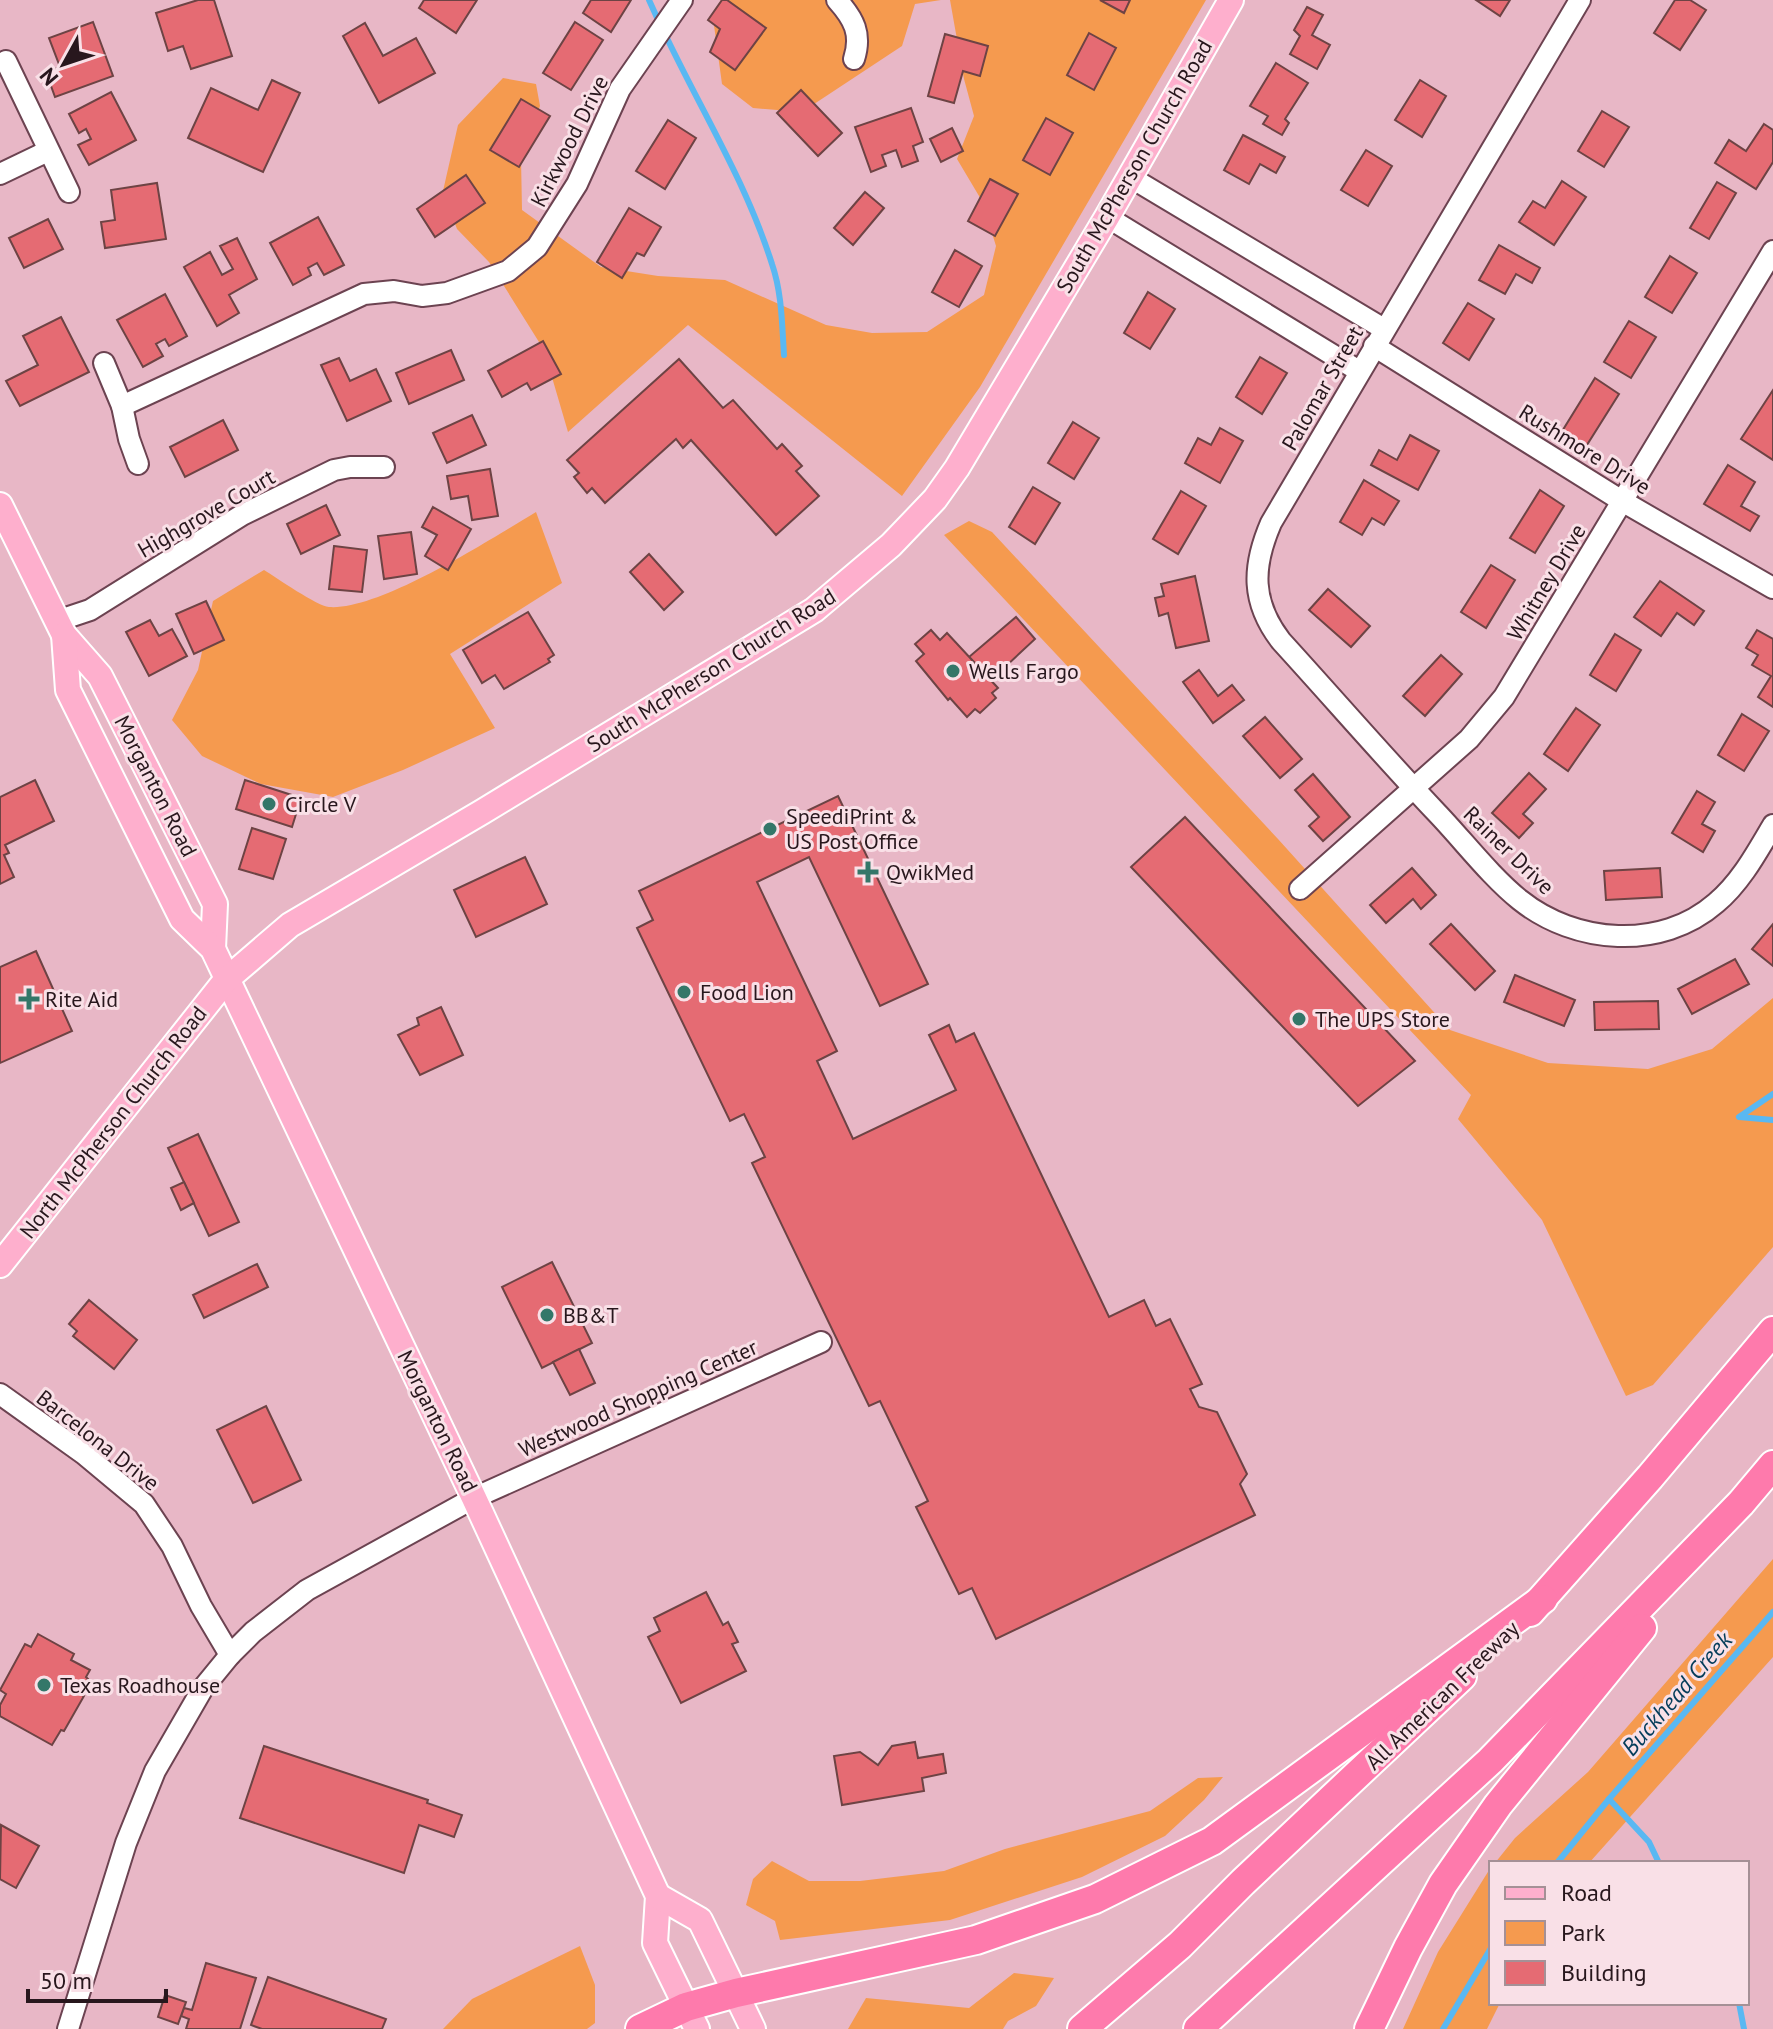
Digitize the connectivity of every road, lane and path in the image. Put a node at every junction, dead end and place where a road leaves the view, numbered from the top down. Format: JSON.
{"nodes":[{"id":1,"x":682,"y":0,"type":"edge"},
{"id":2,"x":837,"y":0,"type":"edge"},
{"id":3,"x":1231,"y":0,"type":"edge"},
{"id":4,"x":1580,"y":0,"type":"edge"},
{"id":5,"x":854,"y":59,"type":"dead end"},
{"id":6,"x":6,"y":61,"type":"dead end"},
{"id":7,"x":48,"y":151,"type":"junction"},
{"id":8,"x":0,"y":174,"type":"edge"},
{"id":9,"x":1130,"y":177,"type":"junction"},
{"id":10,"x":69,"y":192,"type":"dead end"},
{"id":11,"x":1107,"y":217,"type":"junction"},
{"id":12,"x":1773,"y":251,"type":"edge"},
{"id":13,"x":1379,"y":338,"type":"junction"},
{"id":14,"x":104,"y":363,"type":"dead end"},
{"id":15,"x":1359,"y":371,"type":"junction"},
{"id":16,"x":122,"y":406,"type":"junction"},
{"id":17,"x":138,"y":464,"type":"dead end"},
{"id":18,"x":384,"y":467,"type":"dead end"},
{"id":19,"x":1622,"y":501,"type":"junction"},
{"id":20,"x":0,"y":505,"type":"edge"},
{"id":21,"x":1773,"y":588,"type":"edge"},
{"id":22,"x":61,"y":628,"type":"junction"},
{"id":23,"x":1413,"y":788,"type":"junction"},
{"id":24,"x":1773,"y":825,"type":"edge"},
{"id":25,"x":1300,"y":889,"type":"dead end"},
{"id":26,"x":213,"y":949,"type":"junction"},
{"id":27,"x":226,"y":980,"type":"junction"},
{"id":28,"x":0,"y":1265,"type":"edge"},
{"id":29,"x":1773,"y":1331,"type":"edge"},
{"id":30,"x":821,"y":1342,"type":"dead end"},
{"id":31,"x":0,"y":1394,"type":"edge"},
{"id":32,"x":1773,"y":1465,"type":"edge"},
{"id":33,"x":474,"y":1498,"type":"junction"},
{"id":34,"x":1741,"y":1503,"type":"junction"},
{"id":35,"x":1543,"y":1599,"type":"junction"},
{"id":36,"x":230,"y":1655,"type":"junction"},
{"id":37,"x":658,"y":1896,"type":"junction"},
{"id":38,"x":736,"y":1993,"type":"junction"},
{"id":39,"x":691,"y":2018,"type":"edge"},
{"id":40,"x":68,"y":2029,"type":"edge"},
{"id":41,"x":640,"y":2029,"type":"edge"},
{"id":42,"x":753,"y":2029,"type":"edge"},
{"id":43,"x":1082,"y":2029,"type":"edge"},
{"id":44,"x":1198,"y":2029,"type":"edge"},
{"id":45,"x":1369,"y":2029,"type":"edge"}],
"edges":[{"from":1,"to":16,"type":"street","name":"Kirkwood Drive"},
{"from":2,"to":5,"type":"street"},
{"from":3,"to":9,"type":"main road","name":"South McPherson Church Road"},
{"from":4,"to":13,"type":"street","name":"Palomar Street"},
{"from":6,"to":7,"type":"street"},
{"from":7,"to":8,"type":"street"},
{"from":7,"to":10,"type":"street"},
{"from":9,"to":11,"type":"main road","name":"South McPherson Church Road"},
{"from":9,"to":13,"type":"street","name":"Rushmore Drive"},
{"from":11,"to":15,"type":"street"},
{"from":11,"to":27,"type":"main road","name":"South McPherson Church Road"},
{"from":12,"to":19,"type":"street","name":"Whitney Drive"},
{"from":13,"to":15,"type":"street","name":"Palomar Street"},
{"from":13,"to":19,"type":"street","name":"Rushmore Drive"},
{"from":14,"to":16,"type":"street"},
{"from":15,"to":23,"type":"street","name":"Palomar Street"},
{"from":16,"to":17,"type":"street"},
{"from":18,"to":22,"type":"street","name":"Highgrove Court"},
{"from":19,"to":21,"type":"street","name":"Rushmore Drive"},
{"from":19,"to":23,"type":"street","name":"Whitney Drive"},
{"from":20,"to":22,"type":"main road","name":"Morganton Road"},
{"from":22,"to":26,"type":"main road","name":"Morganton Road"},
{"from":22,"to":26,"type":"main road","name":"Morganton Road"},
{"from":23,"to":24,"type":"street","name":"Rainer Drive"},
{"from":23,"to":25,"type":"street","name":"Whitney Drive"},
{"from":26,"to":27,"type":"main road","name":"Morganton Road"},
{"from":27,"to":28,"type":"main road","name":"North McPherson Church Road"},
{"from":27,"to":33,"type":"main road","name":"Morganton Road"},
{"from":29,"to":35,"type":"highway","name":"All American Freeway"},
{"from":30,"to":33,"type":"street","name":"Westwood Shopping Center"},
{"from":31,"to":36,"type":"street","name":"Barcelona Drive"},
{"from":32,"to":34,"type":"highway"},
{"from":33,"to":36,"type":"street","name":"Westwood Shopping Center"},
{"from":33,"to":37,"type":"main road","name":"Morganton Road"},
{"from":34,"to":44,"type":"highway"},
{"from":34,"to":45,"type":"highway"},
{"from":35,"to":38,"type":"highway"},
{"from":35,"to":43,"type":"highway","name":"All American Freeway"},
{"from":36,"to":40,"type":"street","name":"Westwood Shopping Center"},
{"from":37,"to":38,"type":"main road"},
{"from":37,"to":39,"type":"main road","name":"Morganton Road"},
{"from":38,"to":39,"type":"highway"},
{"from":38,"to":42,"type":"main road"},
{"from":39,"to":41,"type":"highway"}]}
